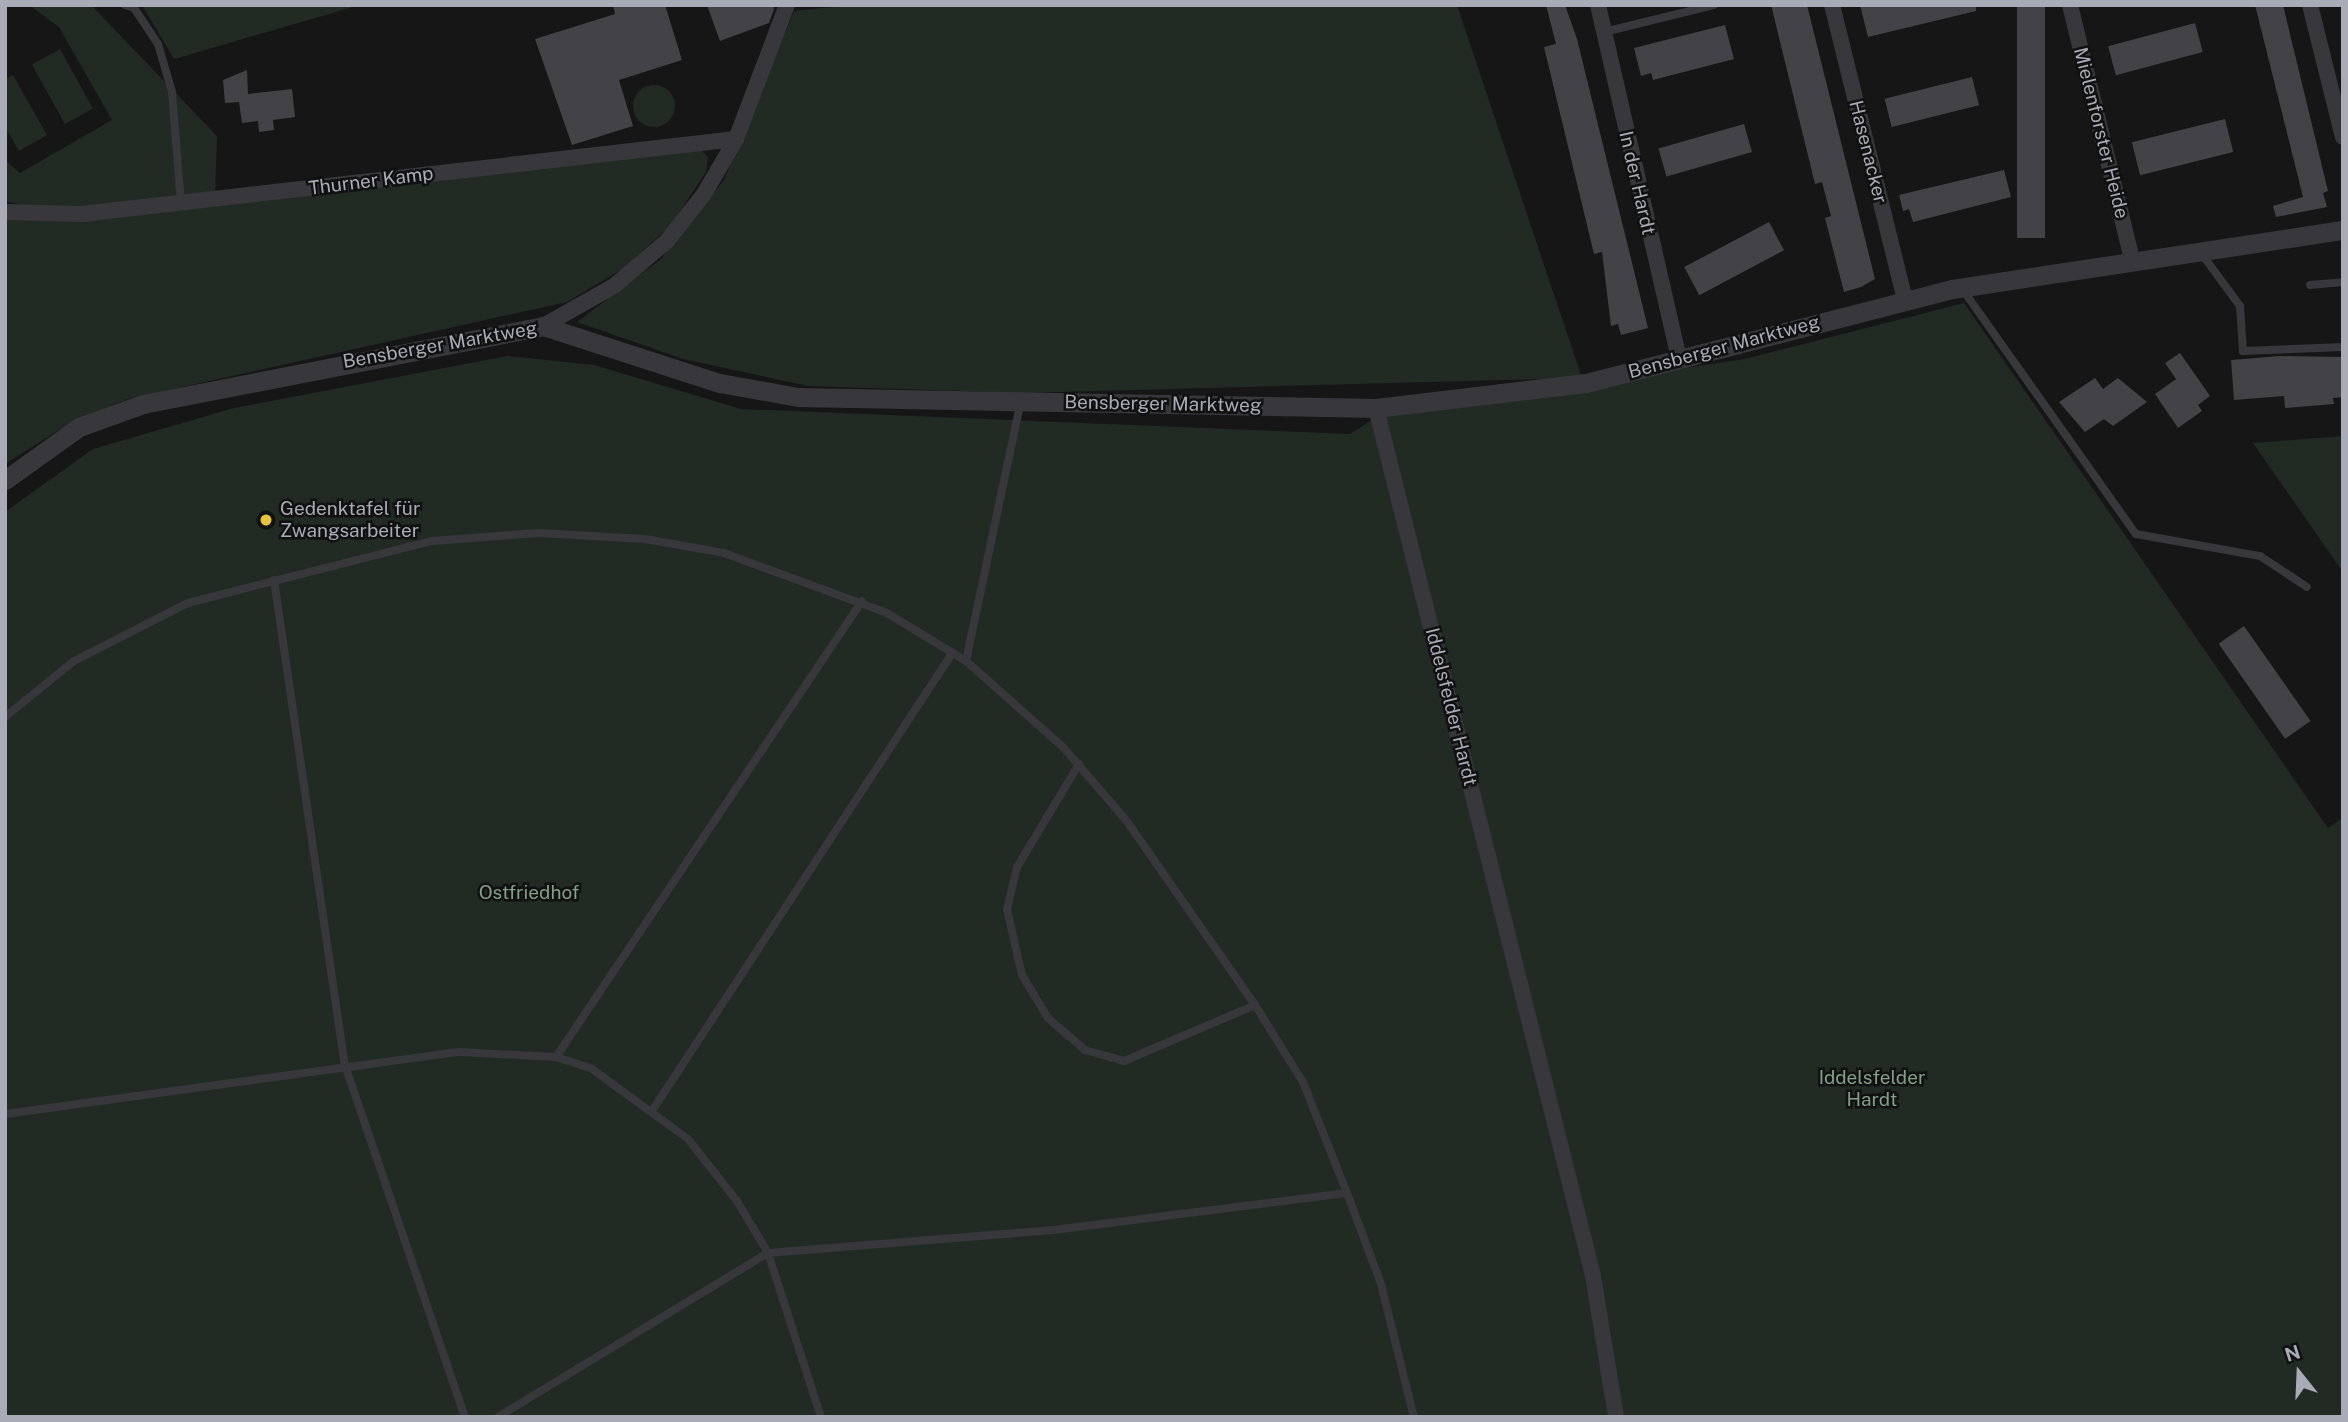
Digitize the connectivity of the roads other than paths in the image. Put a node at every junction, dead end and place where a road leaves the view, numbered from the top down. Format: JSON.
{"nodes":[{"id":1,"x":788,"y":5,"type":"edge"},
{"id":2,"x":1598,"y":5,"type":"edge"},
{"id":3,"x":1714,"y":5,"type":"edge"},
{"id":4,"x":1832,"y":5,"type":"edge"},
{"id":5,"x":2070,"y":5,"type":"edge"},
{"id":6,"x":2310,"y":5,"type":"edge"},
{"id":7,"x":131,"y":6,"type":"edge"},
{"id":8,"x":1601,"y":32,"type":"junction"},
{"id":9,"x":2343,"y":137,"type":"edge"},
{"id":10,"x":736,"y":139,"type":"junction"},
{"id":11,"x":181,"y":204,"type":"junction"},
{"id":12,"x":5,"y":212,"type":"edge"},
{"id":13,"x":2343,"y":230,"type":"edge"},
{"id":14,"x":2199,"y":250,"type":"junction"},
{"id":15,"x":2132,"y":260,"type":"junction"},
{"id":16,"x":2343,"y":282,"type":"edge"},
{"id":17,"x":2310,"y":285,"type":"dead end"},
{"id":18,"x":1961,"y":288,"type":"junction"},
{"id":19,"x":1905,"y":299,"type":"junction"},
{"id":20,"x":543,"y":326,"type":"junction"},
{"id":21,"x":2343,"y":347,"type":"edge"},
{"id":22,"x":1679,"y":360,"type":"junction"},
{"id":23,"x":1021,"y":401,"type":"junction"},
{"id":24,"x":1376,"y":408,"type":"junction"},
{"id":25,"x":5,"y":480,"type":"edge"},
{"id":26,"x":274,"y":580,"type":"junction"},
{"id":27,"x":2307,"y":587,"type":"dead end"},
{"id":28,"x":862,"y":601,"type":"junction"},
{"id":29,"x":953,"y":652,"type":"junction"},
{"id":30,"x":966,"y":661,"type":"junction"},
{"id":31,"x":5,"y":717,"type":"edge"},
{"id":32,"x":1079,"y":764,"type":"junction"},
{"id":33,"x":1255,"y":1005,"type":"junction"},
{"id":34,"x":555,"y":1057,"type":"junction"},
{"id":35,"x":345,"y":1065,"type":"junction"},
{"id":36,"x":654,"y":1108,"type":"junction"},
{"id":37,"x":5,"y":1114,"type":"edge"},
{"id":38,"x":1347,"y":1193,"type":"junction"},
{"id":39,"x":768,"y":1253,"type":"junction"},
{"id":40,"x":465,"y":1417,"type":"edge"},
{"id":41,"x":498,"y":1417,"type":"edge"},
{"id":42,"x":821,"y":1417,"type":"edge"},
{"id":43,"x":1414,"y":1417,"type":"edge"},
{"id":44,"x":1616,"y":1417,"type":"edge"}],
"edges":[{"from":1,"to":10,"type":"street"},
{"from":2,"to":8,"type":"street","name":"In der Hardt"},
{"from":3,"to":8,"type":"lane"},
{"from":4,"to":19,"type":"street","name":"Hasenacker"},
{"from":5,"to":15,"type":"street","name":"Mielenforster Heide"},
{"from":6,"to":9,"type":"street"},
{"from":7,"to":11,"type":"lane"},
{"from":8,"to":22,"type":"street","name":"In der Hardt"},
{"from":10,"to":11,"type":"street","name":"Thurner Kamp"},
{"from":10,"to":20,"type":"street"},
{"from":11,"to":12,"type":"street","name":"Thurner Kamp"},
{"from":13,"to":14,"type":"street","name":"Bensberger Marktweg"},
{"from":14,"to":15,"type":"street","name":"Bensberger Marktweg"},
{"from":14,"to":21,"type":"lane"},
{"from":15,"to":18,"type":"street","name":"Bensberger Marktweg"},
{"from":16,"to":17,"type":"lane"},
{"from":18,"to":19,"type":"street","name":"Bensberger Marktweg"},
{"from":18,"to":27,"type":"lane"},
{"from":19,"to":22,"type":"street","name":"Bensberger Marktweg"},
{"from":20,"to":23,"type":"street","name":"Bensberger Marktweg"},
{"from":20,"to":25,"type":"street","name":"Bensberger Marktweg"},
{"from":22,"to":24,"type":"street","name":"Bensberger Marktweg"},
{"from":23,"to":24,"type":"street","name":"Bensberger Marktweg"},
{"from":23,"to":30,"type":"lane"},
{"from":24,"to":44,"type":"street","name":"Iddelsfelder Hardt"},
{"from":26,"to":28,"type":"lane"},
{"from":26,"to":31,"type":"lane"},
{"from":26,"to":35,"type":"lane"},
{"from":28,"to":29,"type":"lane"},
{"from":28,"to":34,"type":"lane"},
{"from":29,"to":30,"type":"lane"},
{"from":29,"to":36,"type":"lane"},
{"from":30,"to":32,"type":"lane"},
{"from":32,"to":33,"type":"lane"},
{"from":32,"to":33,"type":"lane"},
{"from":33,"to":38,"type":"lane"},
{"from":34,"to":35,"type":"lane"},
{"from":34,"to":36,"type":"lane"},
{"from":35,"to":37,"type":"lane"},
{"from":35,"to":40,"type":"lane"},
{"from":36,"to":39,"type":"lane"},
{"from":38,"to":39,"type":"lane"},
{"from":38,"to":43,"type":"lane"},
{"from":39,"to":41,"type":"lane"},
{"from":39,"to":42,"type":"lane"}]}
